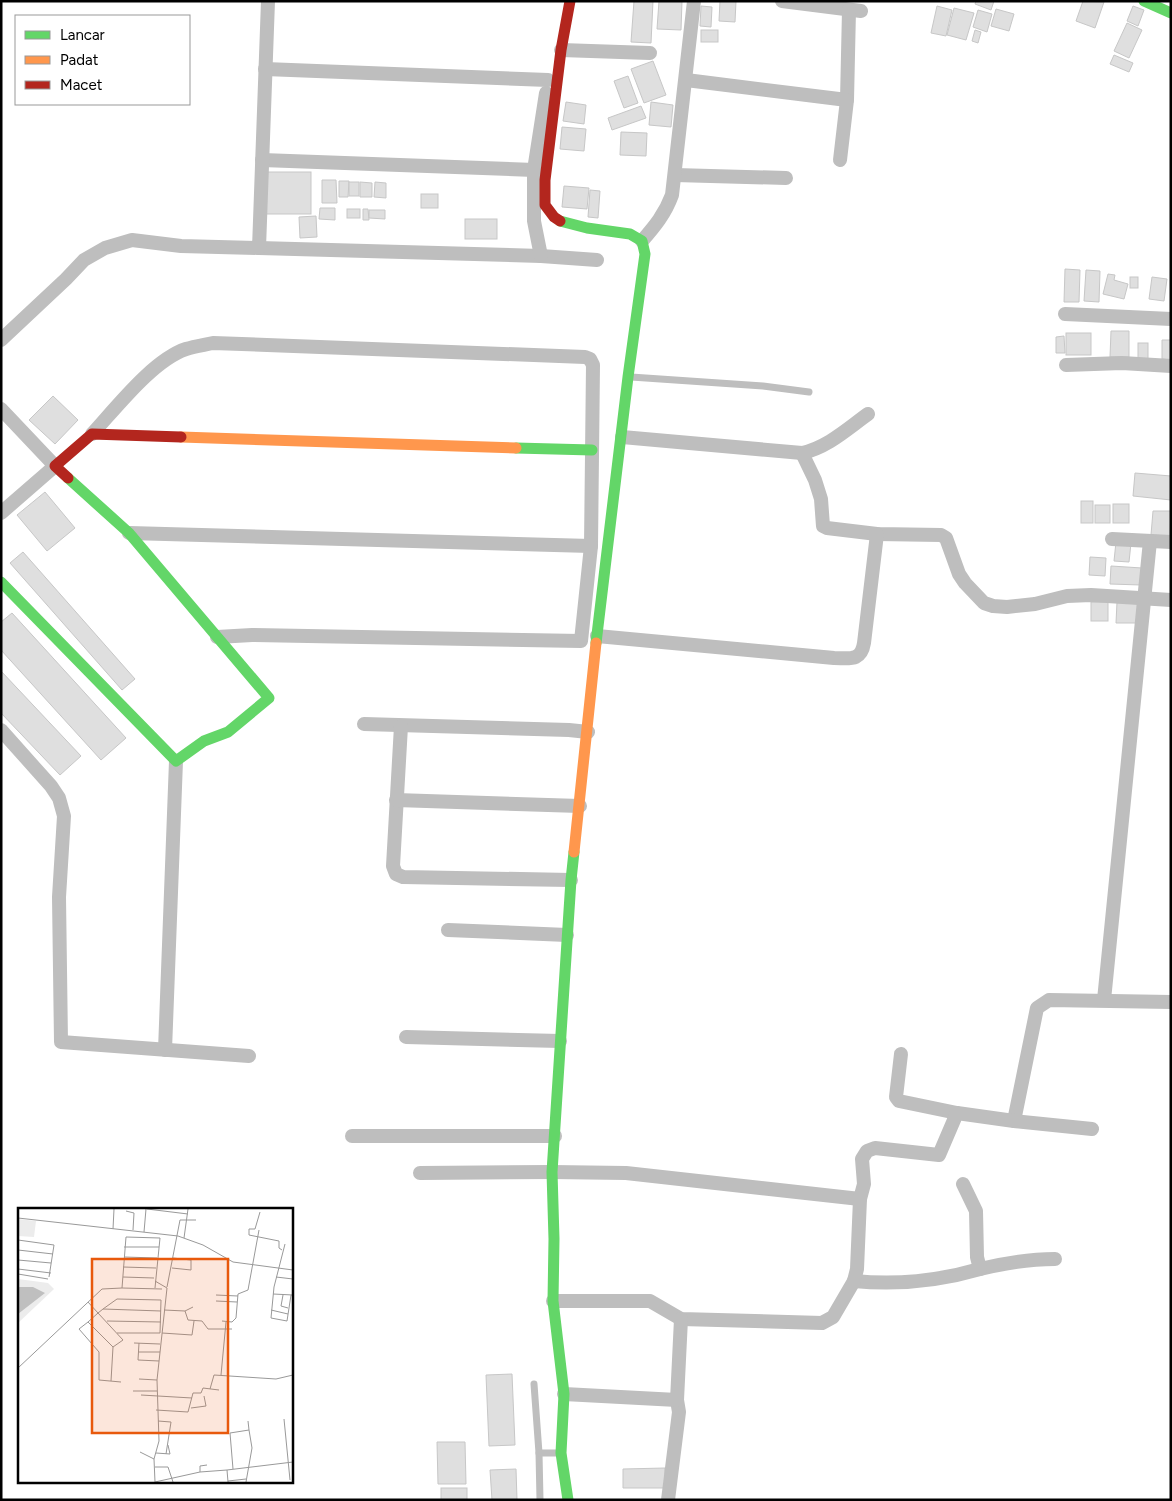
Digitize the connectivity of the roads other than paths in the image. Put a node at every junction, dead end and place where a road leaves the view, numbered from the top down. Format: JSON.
{"nodes":[{"id":1,"x":268,"y":1,"type":"edge"},
{"id":2,"x":560,"y":1,"type":"edge"},
{"id":3,"x":570,"y":1,"type":"edge"},
{"id":4,"x":694,"y":1,"type":"edge"},
{"id":5,"x":782,"y":1,"type":"edge"},
{"id":6,"x":1144,"y":1,"type":"edge"},
{"id":7,"x":1171,"y":13,"type":"edge"},
{"id":8,"x":561,"y":50,"type":"junction"},
{"id":9,"x":650,"y":53,"type":"dead end"},
{"id":10,"x":265,"y":69,"type":"junction"},
{"id":11,"x":548,"y":80,"type":"junction"},
{"id":12,"x":686,"y":80,"type":"junction"},
{"id":13,"x":847,"y":100,"type":"junction"},
{"id":14,"x":262,"y":160,"type":"junction"},
{"id":15,"x":840,"y":160,"type":"dead end"},
{"id":16,"x":534,"y":170,"type":"junction"},
{"id":17,"x":675,"y":175,"type":"junction"},
{"id":18,"x":786,"y":178,"type":"dead end"},
{"id":19,"x":642,"y":241,"type":"junction"},
{"id":20,"x":259,"y":248,"type":"junction"},
{"id":21,"x":542,"y":256,"type":"junction"},
{"id":22,"x":597,"y":260,"type":"dead end"},
{"id":23,"x":1065,"y":314,"type":"dead end"},
{"id":24,"x":1171,"y":319,"type":"edge"},
{"id":25,"x":1,"y":340,"type":"edge"},
{"id":26,"x":1066,"y":365,"type":"dead end"},
{"id":27,"x":1171,"y":366,"type":"edge"},
{"id":28,"x":628,"y":377,"type":"junction"},
{"id":29,"x":810,"y":392,"type":"dead end"},
{"id":30,"x":1,"y":408,"type":"edge"},
{"id":31,"x":868,"y":414,"type":"dead end"},
{"id":32,"x":92,"y":434,"type":"junction"},
{"id":33,"x":622,"y":437,"type":"junction"},
{"id":34,"x":592,"y":450,"type":"junction"},
{"id":35,"x":802,"y":453,"type":"junction"},
{"id":36,"x":54,"y":466,"type":"junction"},
{"id":37,"x":1,"y":513,"type":"edge"},
{"id":38,"x":129,"y":532,"type":"junction"},
{"id":39,"x":878,"y":534,"type":"junction"},
{"id":40,"x":1112,"y":539,"type":"dead end"},
{"id":41,"x":1150,"y":542,"type":"junction"},
{"id":42,"x":1171,"y":542,"type":"edge"},
{"id":43,"x":591,"y":546,"type":"junction"},
{"id":44,"x":1,"y":582,"type":"edge"},
{"id":45,"x":1144,"y":598,"type":"junction"},
{"id":46,"x":1171,"y":600,"type":"edge"},
{"id":47,"x":598,"y":636,"type":"junction"},
{"id":48,"x":217,"y":637,"type":"junction"},
{"id":49,"x":364,"y":724,"type":"dead end"},
{"id":50,"x":401,"y":726,"type":"junction"},
{"id":51,"x":1,"y":730,"type":"edge"},
{"id":52,"x":588,"y":732,"type":"junction"},
{"id":53,"x":176,"y":761,"type":"junction"},
{"id":54,"x":396,"y":800,"type":"junction"},
{"id":55,"x":580,"y":806,"type":"junction"},
{"id":56,"x":571,"y":880,"type":"junction"},
{"id":57,"x":448,"y":930,"type":"dead end"},
{"id":58,"x":567,"y":935,"type":"junction"},
{"id":59,"x":1104,"y":1000,"type":"junction"},
{"id":60,"x":1171,"y":1002,"type":"edge"},
{"id":61,"x":406,"y":1037,"type":"dead end"},
{"id":62,"x":560,"y":1041,"type":"junction"},
{"id":63,"x":165,"y":1050,"type":"junction"},
{"id":64,"x":901,"y":1054,"type":"dead end"},
{"id":65,"x":249,"y":1056,"type":"dead end"},
{"id":66,"x":957,"y":1113,"type":"junction"},
{"id":67,"x":1014,"y":1121,"type":"junction"},
{"id":68,"x":1092,"y":1129,"type":"dead end"},
{"id":69,"x":352,"y":1136,"type":"dead end"},
{"id":70,"x":555,"y":1136,"type":"junction"},
{"id":71,"x":552,"y":1172,"type":"junction"},
{"id":72,"x":420,"y":1173,"type":"dead end"},
{"id":73,"x":963,"y":1184,"type":"dead end"},
{"id":74,"x":860,"y":1199,"type":"junction"},
{"id":75,"x":1055,"y":1259,"type":"dead end"},
{"id":76,"x":980,"y":1269,"type":"junction"},
{"id":77,"x":854,"y":1281,"type":"junction"},
{"id":78,"x":553,"y":1301,"type":"junction"},
{"id":79,"x":681,"y":1319,"type":"junction"},
{"id":80,"x":534,"y":1384,"type":"dead end"},
{"id":81,"x":564,"y":1394,"type":"junction"},
{"id":82,"x":677,"y":1400,"type":"junction"},
{"id":83,"x":539,"y":1453,"type":"junction"},
{"id":84,"x":561,"y":1453,"type":"junction"},
{"id":85,"x":540,"y":1500,"type":"edge"},
{"id":86,"x":568,"y":1500,"type":"edge"},
{"id":87,"x":668,"y":1500,"type":"edge"}],
"edges":[{"from":1,"to":10,"type":"street"},
{"from":2,"to":11,"type":"street"},
{"from":3,"to":8,"type":"street"},
{"from":4,"to":12,"type":"street"},
{"from":5,"to":13,"type":"street"},
{"from":6,"to":7,"type":"street"},
{"from":8,"to":9,"type":"street"},
{"from":8,"to":19,"type":"street"},
{"from":10,"to":11,"type":"street"},
{"from":10,"to":14,"type":"street"},
{"from":11,"to":16,"type":"street"},
{"from":12,"to":13,"type":"street"},
{"from":12,"to":17,"type":"street"},
{"from":13,"to":15,"type":"street"},
{"from":14,"to":16,"type":"street"},
{"from":14,"to":20,"type":"street"},
{"from":16,"to":21,"type":"street"},
{"from":17,"to":18,"type":"street"},
{"from":17,"to":19,"type":"street"},
{"from":19,"to":28,"type":"street"},
{"from":20,"to":21,"type":"street"},
{"from":20,"to":25,"type":"street"},
{"from":21,"to":22,"type":"street"},
{"from":23,"to":24,"type":"street"},
{"from":26,"to":27,"type":"street"},
{"from":28,"to":29,"type":"lane"},
{"from":28,"to":33,"type":"street"},
{"from":30,"to":36,"type":"street"},
{"from":31,"to":35,"type":"street"},
{"from":32,"to":34,"type":"street"},
{"from":32,"to":34,"type":"street"},
{"from":32,"to":36,"type":"street"},
{"from":33,"to":35,"type":"street"},
{"from":33,"to":47,"type":"street"},
{"from":34,"to":43,"type":"street"},
{"from":35,"to":39,"type":"street"},
{"from":36,"to":37,"type":"street"},
{"from":36,"to":38,"type":"street"},
{"from":38,"to":43,"type":"street"},
{"from":38,"to":48,"type":"street"},
{"from":39,"to":45,"type":"street"},
{"from":39,"to":47,"type":"street"},
{"from":40,"to":41,"type":"street"},
{"from":41,"to":42,"type":"street"},
{"from":41,"to":45,"type":"street"},
{"from":43,"to":48,"type":"street"},
{"from":44,"to":53,"type":"street"},
{"from":45,"to":46,"type":"street"},
{"from":45,"to":59,"type":"street"},
{"from":47,"to":52,"type":"street"},
{"from":48,"to":53,"type":"street"},
{"from":49,"to":50,"type":"street"},
{"from":50,"to":52,"type":"street"},
{"from":50,"to":54,"type":"street"},
{"from":51,"to":63,"type":"street"},
{"from":52,"to":55,"type":"street"},
{"from":53,"to":63,"type":"street"},
{"from":54,"to":55,"type":"street"},
{"from":54,"to":56,"type":"street"},
{"from":55,"to":56,"type":"street"},
{"from":56,"to":58,"type":"street"},
{"from":57,"to":58,"type":"street"},
{"from":58,"to":62,"type":"street"},
{"from":59,"to":60,"type":"street"},
{"from":59,"to":67,"type":"street"},
{"from":61,"to":62,"type":"street"},
{"from":62,"to":70,"type":"street"},
{"from":63,"to":65,"type":"street"},
{"from":64,"to":66,"type":"street"},
{"from":66,"to":67,"type":"street"},
{"from":66,"to":74,"type":"street"},
{"from":67,"to":68,"type":"street"},
{"from":69,"to":70,"type":"street"},
{"from":70,"to":71,"type":"street"},
{"from":71,"to":72,"type":"street"},
{"from":71,"to":74,"type":"street"},
{"from":71,"to":78,"type":"street"},
{"from":73,"to":76,"type":"street"},
{"from":74,"to":77,"type":"street"},
{"from":75,"to":76,"type":"street"},
{"from":76,"to":77,"type":"street"},
{"from":77,"to":79,"type":"street"},
{"from":78,"to":79,"type":"street"},
{"from":78,"to":81,"type":"street"},
{"from":79,"to":82,"type":"street"},
{"from":80,"to":83,"type":"lane"},
{"from":81,"to":82,"type":"street"},
{"from":81,"to":84,"type":"street"},
{"from":82,"to":87,"type":"street"},
{"from":83,"to":84,"type":"lane"},
{"from":83,"to":85,"type":"lane"},
{"from":84,"to":86,"type":"street"}]}
